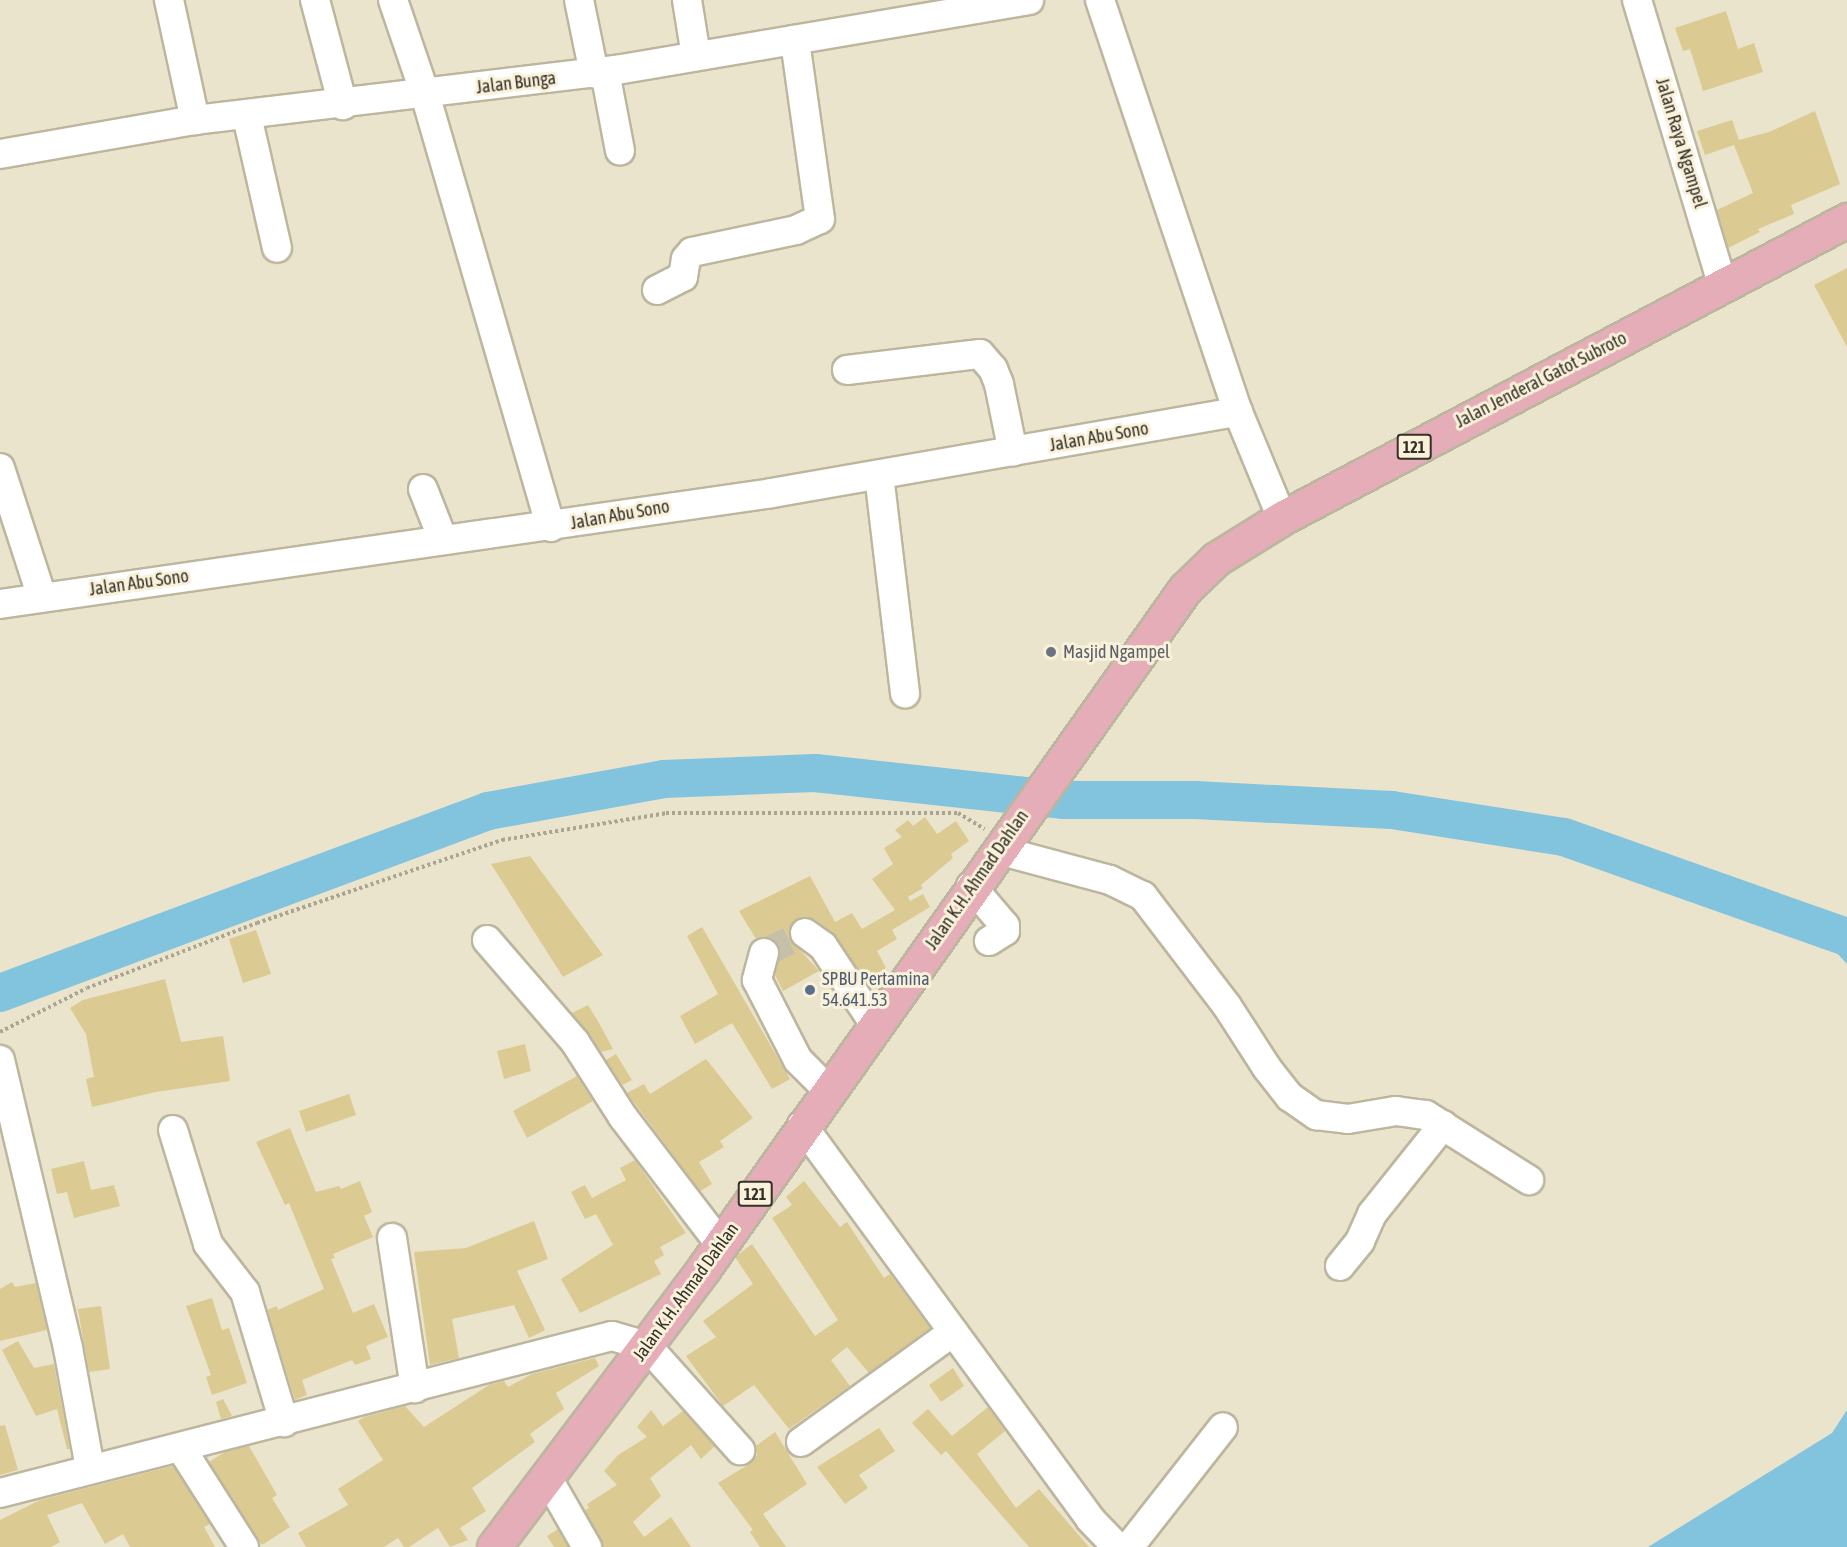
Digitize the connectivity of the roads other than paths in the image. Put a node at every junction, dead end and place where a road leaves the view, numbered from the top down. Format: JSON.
{"nodes":[{"id":1,"x":169,"y":0,"type":"edge"},
{"id":2,"x":315,"y":0,"type":"edge"},
{"id":3,"x":393,"y":0,"type":"edge"},
{"id":4,"x":579,"y":0,"type":"edge"},
{"id":5,"x":687,"y":0,"type":"edge"},
{"id":6,"x":1029,"y":0,"type":"edge"},
{"id":7,"x":1100,"y":0,"type":"edge"},
{"id":8,"x":1637,"y":0,"type":"edge"},
{"id":9,"x":887,"y":13,"type":"edge"},
{"id":10,"x":795,"y":40,"type":"junction"},
{"id":11,"x":696,"y":56,"type":"junction"},
{"id":12,"x":599,"y":72,"type":"junction"},
{"id":13,"x":425,"y":94,"type":"junction"},
{"id":14,"x":343,"y":105,"type":"junction"},
{"id":15,"x":247,"y":116,"type":"junction"},
{"id":16,"x":195,"y":120,"type":"junction"},
{"id":17,"x":620,"y":151,"type":"dead end"},
{"id":18,"x":0,"y":154,"type":"edge"},
{"id":19,"x":1847,"y":220,"type":"edge"},
{"id":20,"x":277,"y":248,"type":"dead end"},
{"id":21,"x":1723,"y":287,"type":"junction"},
{"id":22,"x":657,"y":290,"type":"dead end"},
{"id":23,"x":847,"y":370,"type":"dead end"},
{"id":24,"x":1238,"y":412,"type":"junction"},
{"id":25,"x":1013,"y":452,"type":"junction"},
{"id":26,"x":0,"y":468,"type":"edge"},
{"id":27,"x":879,"y":476,"type":"junction"},
{"id":28,"x":423,"y":489,"type":"dead end"},
{"id":29,"x":1282,"y":518,"type":"junction"},
{"id":30,"x":551,"y":527,"type":"junction"},
{"id":31,"x":443,"y":540,"type":"junction"},
{"id":32,"x":42,"y":597,"type":"junction"},
{"id":33,"x":0,"y":604,"type":"edge"},
{"id":34,"x":905,"y":693,"type":"dead end"},
{"id":35,"x":1058,"y":766,"type":"joint"},
{"id":36,"x":1003,"y":843,"type":"junction"},
{"id":37,"x":972,"y":886,"type":"junction"},
{"id":38,"x":805,"y":933,"type":"dead end"},
{"id":39,"x":487,"y":940,"type":"dead end"},
{"id":40,"x":989,"y":940,"type":"dead end"},
{"id":41,"x":764,"y":953,"type":"dead end"},
{"id":42,"x":875,"y":1025,"type":"junction"},
{"id":43,"x":0,"y":1060,"type":"edge"},
{"id":44,"x":829,"y":1091,"type":"junction"},
{"id":45,"x":802,"y":1125,"type":"junction"},
{"id":46,"x":1443,"y":1125,"type":"junction"},
{"id":47,"x":173,"y":1130,"type":"dead end"},
{"id":48,"x":1529,"y":1180,"type":"dead end"},
{"id":49,"x":392,"y":1238,"type":"dead end"},
{"id":50,"x":721,"y":1245,"type":"junction"},
{"id":51,"x":1340,"y":1266,"type":"dead end"},
{"id":52,"x":953,"y":1332,"type":"junction"},
{"id":53,"x":647,"y":1346,"type":"junction"},
{"id":54,"x":415,"y":1388,"type":"junction"},
{"id":55,"x":284,"y":1422,"type":"junction"},
{"id":56,"x":1223,"y":1427,"type":"dead end"},
{"id":57,"x":801,"y":1442,"type":"dead end"},
{"id":58,"x":181,"y":1448,"type":"junction"},
{"id":59,"x":740,"y":1450,"type":"dead end"},
{"id":60,"x":90,"y":1468,"type":"junction"},
{"id":61,"x":547,"y":1477,"type":"junction"},
{"id":62,"x":0,"y":1493,"type":"edge"},
{"id":63,"x":244,"y":1547,"type":"edge"},
{"id":64,"x":494,"y":1547,"type":"edge"},
{"id":65,"x":587,"y":1547,"type":"edge"},
{"id":66,"x":1117,"y":1547,"type":"edge"},
{"id":67,"x":1130,"y":1547,"type":"edge"}],
"edges":[{"from":1,"to":16,"type":"street"},
{"from":2,"to":14,"type":"street"},
{"from":3,"to":13,"type":"street"},
{"from":4,"to":12,"type":"street"},
{"from":5,"to":11,"type":"street"},
{"from":6,"to":9,"type":"street","name":"Jalan Bunga"},
{"from":7,"to":24,"type":"street"},
{"from":8,"to":21,"type":"street","name":"Jalan Raya Ngampel"},
{"from":9,"to":10,"type":"street","name":"Jalan Bunga"},
{"from":10,"to":11,"type":"street","name":"Jalan Bunga"},
{"from":10,"to":22,"type":"street"},
{"from":11,"to":12,"type":"street","name":"Jalan Bunga"},
{"from":12,"to":13,"type":"street","name":"Jalan Bunga"},
{"from":12,"to":17,"type":"street"},
{"from":13,"to":14,"type":"street","name":"Jalan Bunga"},
{"from":13,"to":30,"type":"street"},
{"from":14,"to":15,"type":"street","name":"Jalan Bunga"},
{"from":15,"to":16,"type":"street","name":"Jalan Bunga"},
{"from":15,"to":20,"type":"street"},
{"from":16,"to":18,"type":"street","name":"Jalan Bunga"},
{"from":19,"to":21,"type":"main road","name":"Jalan Jenderal Gatot Subroto","number":"121"},
{"from":21,"to":29,"type":"main road","name":"Jalan Jenderal Gatot Subroto","number":"121"},
{"from":23,"to":25,"type":"street"},
{"from":24,"to":25,"type":"street","name":"Jalan Abu Sono"},
{"from":24,"to":29,"type":"street"},
{"from":25,"to":27,"type":"street","name":"Jalan Abu Sono"},
{"from":26,"to":32,"type":"street"},
{"from":27,"to":30,"type":"street","name":"Jalan Abu Sono"},
{"from":27,"to":34,"type":"street"},
{"from":28,"to":31,"type":"street"},
{"from":29,"to":35,"type":"main road","name":"Jalan Jenderal Gatot Subroto","number":"121"},
{"from":30,"to":31,"type":"street","name":"Jalan Abu Sono"},
{"from":31,"to":32,"type":"street","name":"Jalan Abu Sono"},
{"from":32,"to":33,"type":"street","name":"Jalan Abu Sono"},
{"from":35,"to":36,"type":"main road","name":"Jalan K.H. Ahmad Dahlan","number":"121"},
{"from":36,"to":37,"type":"main road","name":"Jalan K.H. Ahmad Dahlan","number":"121"},
{"from":36,"to":46,"type":"street"},
{"from":37,"to":40,"type":"street"},
{"from":37,"to":42,"type":"main road","name":"Jalan K.H. Ahmad Dahlan","number":"121"},
{"from":38,"to":42,"type":"street"},
{"from":39,"to":50,"type":"street"},
{"from":41,"to":44,"type":"street"},
{"from":42,"to":44,"type":"main road","name":"Jalan K.H. Ahmad Dahlan","number":"121"},
{"from":43,"to":60,"type":"street"},
{"from":44,"to":45,"type":"main road","name":"Jalan K.H. Ahmad Dahlan","number":"121"},
{"from":45,"to":50,"type":"main road","name":"Jalan K.H. Ahmad Dahlan","number":"121"},
{"from":45,"to":52,"type":"street"},
{"from":46,"to":48,"type":"street"},
{"from":46,"to":51,"type":"street"},
{"from":47,"to":55,"type":"street"},
{"from":49,"to":54,"type":"street"},
{"from":50,"to":53,"type":"main road","name":"Jalan K.H. Ahmad Dahlan","number":"121"},
{"from":52,"to":57,"type":"street"},
{"from":52,"to":66,"type":"street"},
{"from":53,"to":54,"type":"street"},
{"from":53,"to":59,"type":"street"},
{"from":53,"to":61,"type":"main road","name":"Jalan K.H. Ahmad Dahlan","number":"121"},
{"from":54,"to":55,"type":"street"},
{"from":55,"to":58,"type":"street"},
{"from":56,"to":67,"type":"street"},
{"from":58,"to":60,"type":"street"},
{"from":58,"to":63,"type":"street"},
{"from":60,"to":62,"type":"street"},
{"from":61,"to":64,"type":"main road","name":"Jalan K.H. Ahmad Dahlan","number":"121"},
{"from":61,"to":65,"type":"street"}]}
